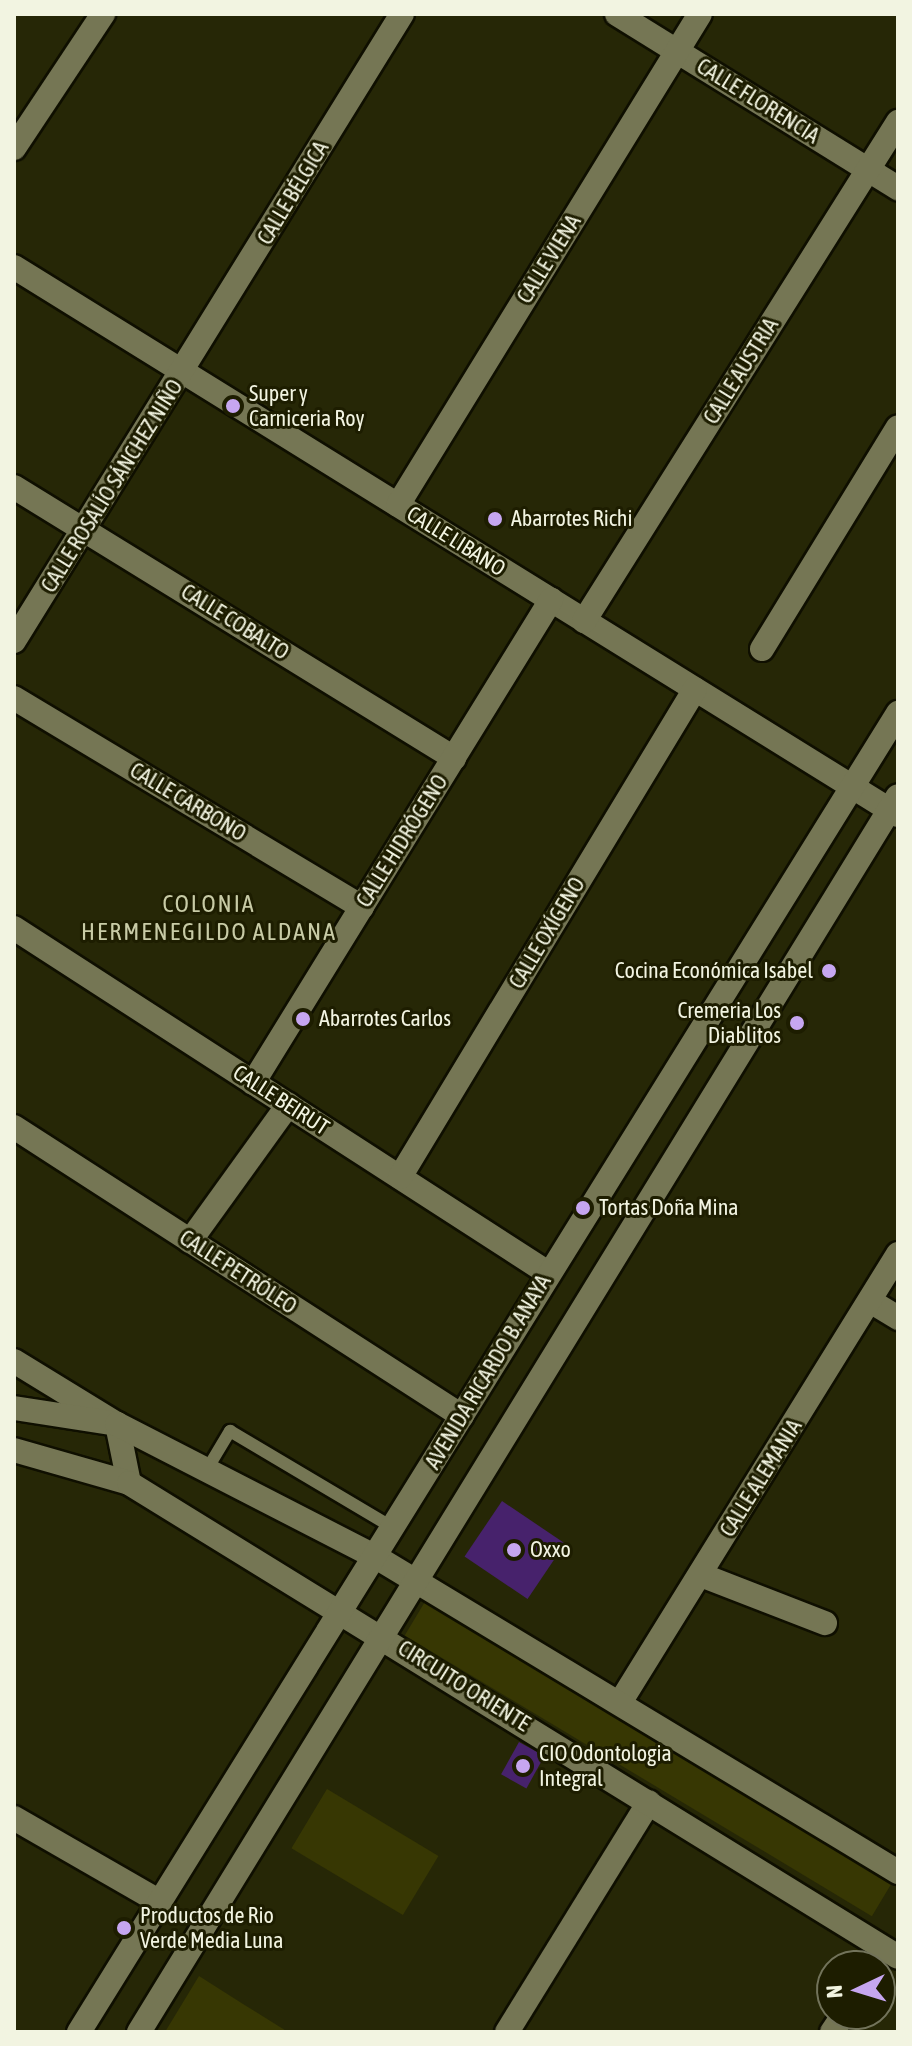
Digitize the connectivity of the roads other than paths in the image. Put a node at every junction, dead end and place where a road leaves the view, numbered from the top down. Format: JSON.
{"nodes":[{"id":1,"x":103,"y":14,"type":"edge"},
{"id":2,"x":402,"y":14,"type":"edge"},
{"id":3,"x":617,"y":14,"type":"edge"},
{"id":4,"x":700,"y":14,"type":"edge"},
{"id":5,"x":677,"y":51,"type":"junction"},
{"id":6,"x":898,"y":122,"type":"edge"},
{"id":7,"x":14,"y":148,"type":"edge"},
{"id":8,"x":868,"y":170,"type":"junction"},
{"id":9,"x":898,"y":188,"type":"edge"},
{"id":10,"x":14,"y":267,"type":"edge"},
{"id":11,"x":185,"y":373,"type":"junction"},
{"id":12,"x":898,"y":427,"type":"edge"},
{"id":13,"x":14,"y":487,"type":"edge"},
{"id":14,"x":398,"y":505,"type":"junction"},
{"id":15,"x":86,"y":529,"type":"junction"},
{"id":16,"x":551,"y":600,"type":"junction"},
{"id":17,"x":584,"y":621,"type":"junction"},
{"id":18,"x":14,"y":641,"type":"edge"},
{"id":19,"x":762,"y":649,"type":"dead end"},
{"id":20,"x":695,"y":689,"type":"junction"},
{"id":21,"x":14,"y":698,"type":"edge"},
{"id":22,"x":898,"y":713,"type":"edge"},
{"id":23,"x":454,"y":758,"type":"junction"},
{"id":24,"x":852,"y":787,"type":"junction"},
{"id":25,"x":895,"y":807,"type":"edge"},
{"id":26,"x":362,"y":907,"type":"junction"},
{"id":27,"x":14,"y":928,"type":"edge"},
{"id":28,"x":253,"y":1083,"type":"junction"},
{"id":29,"x":288,"y":1105,"type":"junction"},
{"id":30,"x":14,"y":1127,"type":"edge"},
{"id":31,"x":400,"y":1177,"type":"junction"},
{"id":32,"x":190,"y":1241,"type":"junction"},
{"id":33,"x":898,"y":1254,"type":"edge"},
{"id":34,"x":548,"y":1273,"type":"junction"},
{"id":35,"x":870,"y":1301,"type":"junction"},
{"id":36,"x":898,"y":1318,"type":"edge"},
{"id":37,"x":14,"y":1361,"type":"edge"},
{"id":38,"x":14,"y":1408,"type":"edge"},
{"id":39,"x":462,"y":1416,"type":"junction"},
{"id":40,"x":117,"y":1424,"type":"junction"},
{"id":41,"x":14,"y":1450,"type":"edge"},
{"id":42,"x":206,"y":1471,"type":"junction"},
{"id":43,"x":129,"y":1483,"type":"junction"},
{"id":44,"x":395,"y":1529,"type":"junction"},
{"id":45,"x":376,"y":1557,"type":"junction"},
{"id":46,"x":701,"y":1575,"type":"junction"},
{"id":47,"x":417,"y":1579,"type":"junction"},
{"id":48,"x":342,"y":1612,"type":"junction"},
{"id":49,"x":825,"y":1623,"type":"dead end"},
{"id":50,"x":381,"y":1635,"type":"junction"},
{"id":51,"x":621,"y":1701,"type":"junction"},
{"id":52,"x":649,"y":1802,"type":"junction"},
{"id":53,"x":14,"y":1818,"type":"edge"},
{"id":54,"x":898,"y":1872,"type":"edge"},
{"id":55,"x":160,"y":1902,"type":"junction"},
{"id":56,"x":875,"y":1950,"type":"edge"},
{"id":57,"x":79,"y":2032,"type":"edge"},
{"id":58,"x":139,"y":2032,"type":"edge"},
{"id":59,"x":507,"y":2032,"type":"edge"}],
"edges":[{"from":1,"to":7,"type":"street"},
{"from":2,"to":11,"type":"street","name":"CALLE BÉLGICA"},
{"from":3,"to":5,"type":"street","name":"CALLE FLORENCIA"},
{"from":4,"to":5,"type":"street","name":"CALLE VIENA"},
{"from":5,"to":8,"type":"street","name":"CALLE FLORENCIA"},
{"from":5,"to":14,"type":"street","name":"CALLE VIENA"},
{"from":6,"to":8,"type":"street","name":"CALLE AUSTRIA"},
{"from":8,"to":9,"type":"street","name":"CALLE FLORENCIA"},
{"from":8,"to":17,"type":"street","name":"CALLE AUSTRIA"},
{"from":10,"to":11,"type":"street","name":"CALLE LIBANO"},
{"from":11,"to":14,"type":"street","name":"CALLE LIBANO"},
{"from":11,"to":15,"type":"street","name":"CALLE ROSALÍO SÁNCHEZ NIÑO"},
{"from":12,"to":19,"type":"street"},
{"from":13,"to":15,"type":"street","name":"CALLE COBALTO"},
{"from":14,"to":16,"type":"street","name":"CALLE LIBANO"},
{"from":15,"to":18,"type":"street","name":"CALLE ROSALÍO SÁNCHEZ NIÑO"},
{"from":15,"to":23,"type":"street","name":"CALLE COBALTO"},
{"from":16,"to":17,"type":"street","name":"CALLE LIBANO"},
{"from":16,"to":23,"type":"street","name":"CALLE HIDRÓGENO"},
{"from":17,"to":20,"type":"street","name":"CALLE LIBANO"},
{"from":20,"to":24,"type":"street","name":"CALLE LIBANO"},
{"from":20,"to":31,"type":"street","name":"CALLE OXÍGENO"},
{"from":21,"to":26,"type":"street","name":"CALLE CARBONO"},
{"from":22,"to":24,"type":"street","name":"AVENIDA RICARDO B. ANAYA"},
{"from":23,"to":26,"type":"street","name":"CALLE HIDRÓGENO"},
{"from":24,"to":25,"type":"street","name":"CALLE LIBANO"},
{"from":24,"to":34,"type":"street","name":"AVENIDA RICARDO B. ANAYA"},
{"from":25,"to":47,"type":"street"},
{"from":26,"to":28,"type":"street","name":"CALLE HIDRÓGENO"},
{"from":27,"to":28,"type":"street","name":"CALLE BEIRUT"},
{"from":28,"to":29,"type":"street","name":"CALLE BEIRUT"},
{"from":29,"to":31,"type":"street","name":"CALLE BEIRUT"},
{"from":29,"to":32,"type":"street"},
{"from":30,"to":32,"type":"street","name":"CALLE PETRÓLEO"},
{"from":31,"to":34,"type":"street","name":"CALLE BEIRUT"},
{"from":32,"to":39,"type":"street","name":"CALLE PETRÓLEO"},
{"from":33,"to":35,"type":"street","name":"CALLE ALEMANIA"},
{"from":34,"to":39,"type":"street","name":"AVENIDA RICARDO B. ANAYA"},
{"from":35,"to":36,"type":"street"},
{"from":35,"to":46,"type":"street","name":"CALLE ALEMANIA"},
{"from":37,"to":40,"type":"street"},
{"from":38,"to":40,"type":"street"},
{"from":39,"to":44,"type":"street","name":"AVENIDA RICARDO B. ANAYA"},
{"from":40,"to":42,"type":"street"},
{"from":40,"to":43,"type":"street"},
{"from":41,"to":43,"type":"street","name":"CIRCUITO ORIENTE"},
{"from":42,"to":44,"type":"lane"},
{"from":42,"to":45,"type":"street"},
{"from":43,"to":48,"type":"street","name":"CIRCUITO ORIENTE"},
{"from":44,"to":45,"type":"street","name":"AVENIDA RICARDO B. ANAYA"},
{"from":45,"to":47,"type":"street"},
{"from":45,"to":48,"type":"street","name":"AVENIDA RICARDO B. ANAYA"},
{"from":46,"to":49,"type":"street"},
{"from":46,"to":51,"type":"street","name":"CALLE ALEMANIA"},
{"from":47,"to":50,"type":"street"},
{"from":47,"to":51,"type":"street"},
{"from":48,"to":50,"type":"street","name":"CIRCUITO ORIENTE"},
{"from":48,"to":55,"type":"street","name":"AVENIDA RICARDO B. ANAYA"},
{"from":50,"to":52,"type":"street","name":"CIRCUITO ORIENTE"},
{"from":50,"to":58,"type":"street"},
{"from":51,"to":54,"type":"street"},
{"from":52,"to":56,"type":"street","name":"CIRCUITO ORIENTE"},
{"from":52,"to":59,"type":"street"},
{"from":53,"to":55,"type":"street"},
{"from":55,"to":57,"type":"street","name":"AVENIDA RICARDO B. ANAYA"}]}
